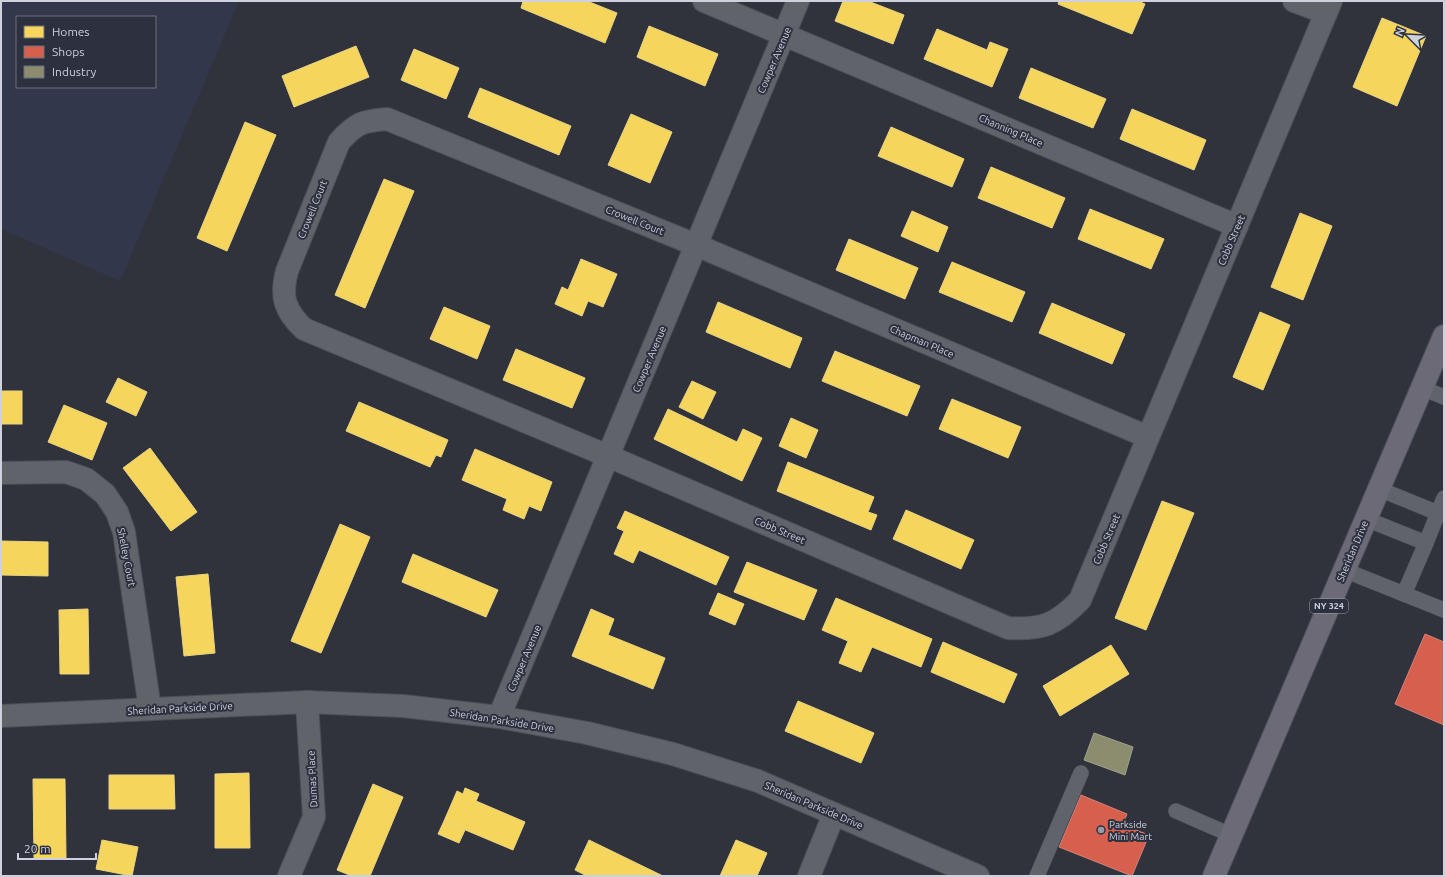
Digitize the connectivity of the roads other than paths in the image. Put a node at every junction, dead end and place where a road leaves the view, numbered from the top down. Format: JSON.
{"nodes":[{"id":1,"x":704,"y":1,"type":"edge"},
{"id":2,"x":798,"y":1,"type":"edge"},
{"id":3,"x":1294,"y":1,"type":"edge"},
{"id":4,"x":1329,"y":7,"type":"edge"},
{"id":5,"x":784,"y":34,"type":"junction"},
{"id":6,"x":1237,"y":226,"type":"junction"},
{"id":7,"x":696,"y":246,"type":"junction"},
{"id":8,"x":1444,"y":336,"type":"edge"},
{"id":9,"x":1422,"y":388,"type":"junction"},
{"id":10,"x":1444,"y":397,"type":"edge"},
{"id":11,"x":1148,"y":437,"type":"junction"},
{"id":12,"x":608,"y":456,"type":"junction"},
{"id":13,"x":1,"y":473,"type":"edge"},
{"id":14,"x":1379,"y":489,"type":"junction"},
{"id":15,"x":1444,"y":498,"type":"edge"},
{"id":16,"x":1438,"y":514,"type":"junction"},
{"id":17,"x":1366,"y":519,"type":"junction"},
{"id":18,"x":1426,"y":543,"type":"junction"},
{"id":19,"x":1344,"y":570,"type":"junction"},
{"id":20,"x":1404,"y":594,"type":"junction"},
{"id":21,"x":1444,"y":610,"type":"edge"},
{"id":22,"x":307,"y":702,"type":"junction"},
{"id":23,"x":150,"y":709,"type":"junction"},
{"id":24,"x":1,"y":716,"type":"edge"},
{"id":25,"x":499,"y":717,"type":"junction"},
{"id":26,"x":1081,"y":773,"type":"dead end"},
{"id":27,"x":1176,"y":811,"type":"dead end"},
{"id":28,"x":834,"y":814,"type":"junction"},
{"id":29,"x":1232,"y":834,"type":"junction"},
{"id":30,"x":289,"y":876,"type":"edge"},
{"id":31,"x":809,"y":876,"type":"edge"},
{"id":32,"x":978,"y":876,"type":"edge"},
{"id":33,"x":1037,"y":876,"type":"edge"},
{"id":34,"x":1214,"y":876,"type":"edge"}],
"edges":[{"from":1,"to":5,"type":"street","name":"Channing Place"},
{"from":2,"to":5,"type":"street","name":"Cowper Avenue"},
{"from":3,"to":4,"type":"street"},
{"from":4,"to":6,"type":"street","name":"Cobb Street"},
{"from":5,"to":6,"type":"street","name":"Channing Place"},
{"from":5,"to":7,"type":"street","name":"Cowper Avenue"},
{"from":6,"to":11,"type":"street","name":"Cobb Street"},
{"from":7,"to":11,"type":"street","name":"Chapman Place"},
{"from":7,"to":12,"type":"street","name":"Cowper Avenue"},
{"from":7,"to":12,"type":"street","name":"Crowell Court"},
{"from":8,"to":9,"type":"main road","name":"Sheridan Drive","number":"NY 324"},
{"from":9,"to":10,"type":"lane"},
{"from":9,"to":14,"type":"main road","name":"Sheridan Drive","number":"NY 324"},
{"from":11,"to":12,"type":"street","name":"Cobb Street"},
{"from":12,"to":25,"type":"street","name":"Cowper Avenue"},
{"from":13,"to":23,"type":"street","name":"Shelley Court"},
{"from":14,"to":16,"type":"lane"},
{"from":14,"to":17,"type":"main road","name":"Sheridan Drive","number":"NY 324"},
{"from":15,"to":16,"type":"lane"},
{"from":16,"to":18,"type":"lane"},
{"from":17,"to":18,"type":"lane"},
{"from":17,"to":19,"type":"main road","name":"Sheridan Drive","number":"NY 324"},
{"from":18,"to":20,"type":"lane"},
{"from":19,"to":20,"type":"lane"},
{"from":19,"to":29,"type":"main road","name":"Sheridan Drive","number":"NY 324"},
{"from":20,"to":21,"type":"lane"},
{"from":22,"to":23,"type":"street","name":"Sheridan Parkside Drive"},
{"from":22,"to":25,"type":"street","name":"Sheridan Parkside Drive"},
{"from":22,"to":30,"type":"street","name":"Dumas Place"},
{"from":23,"to":24,"type":"street","name":"Sheridan Parkside Drive"},
{"from":25,"to":28,"type":"street","name":"Sheridan Parkside Drive"},
{"from":26,"to":33,"type":"lane"},
{"from":27,"to":29,"type":"lane"},
{"from":28,"to":31,"type":"street"},
{"from":28,"to":32,"type":"street","name":"Sheridan Parkside Drive"},
{"from":29,"to":34,"type":"main road","name":"Sheridan Drive","number":"NY 324"}]}
